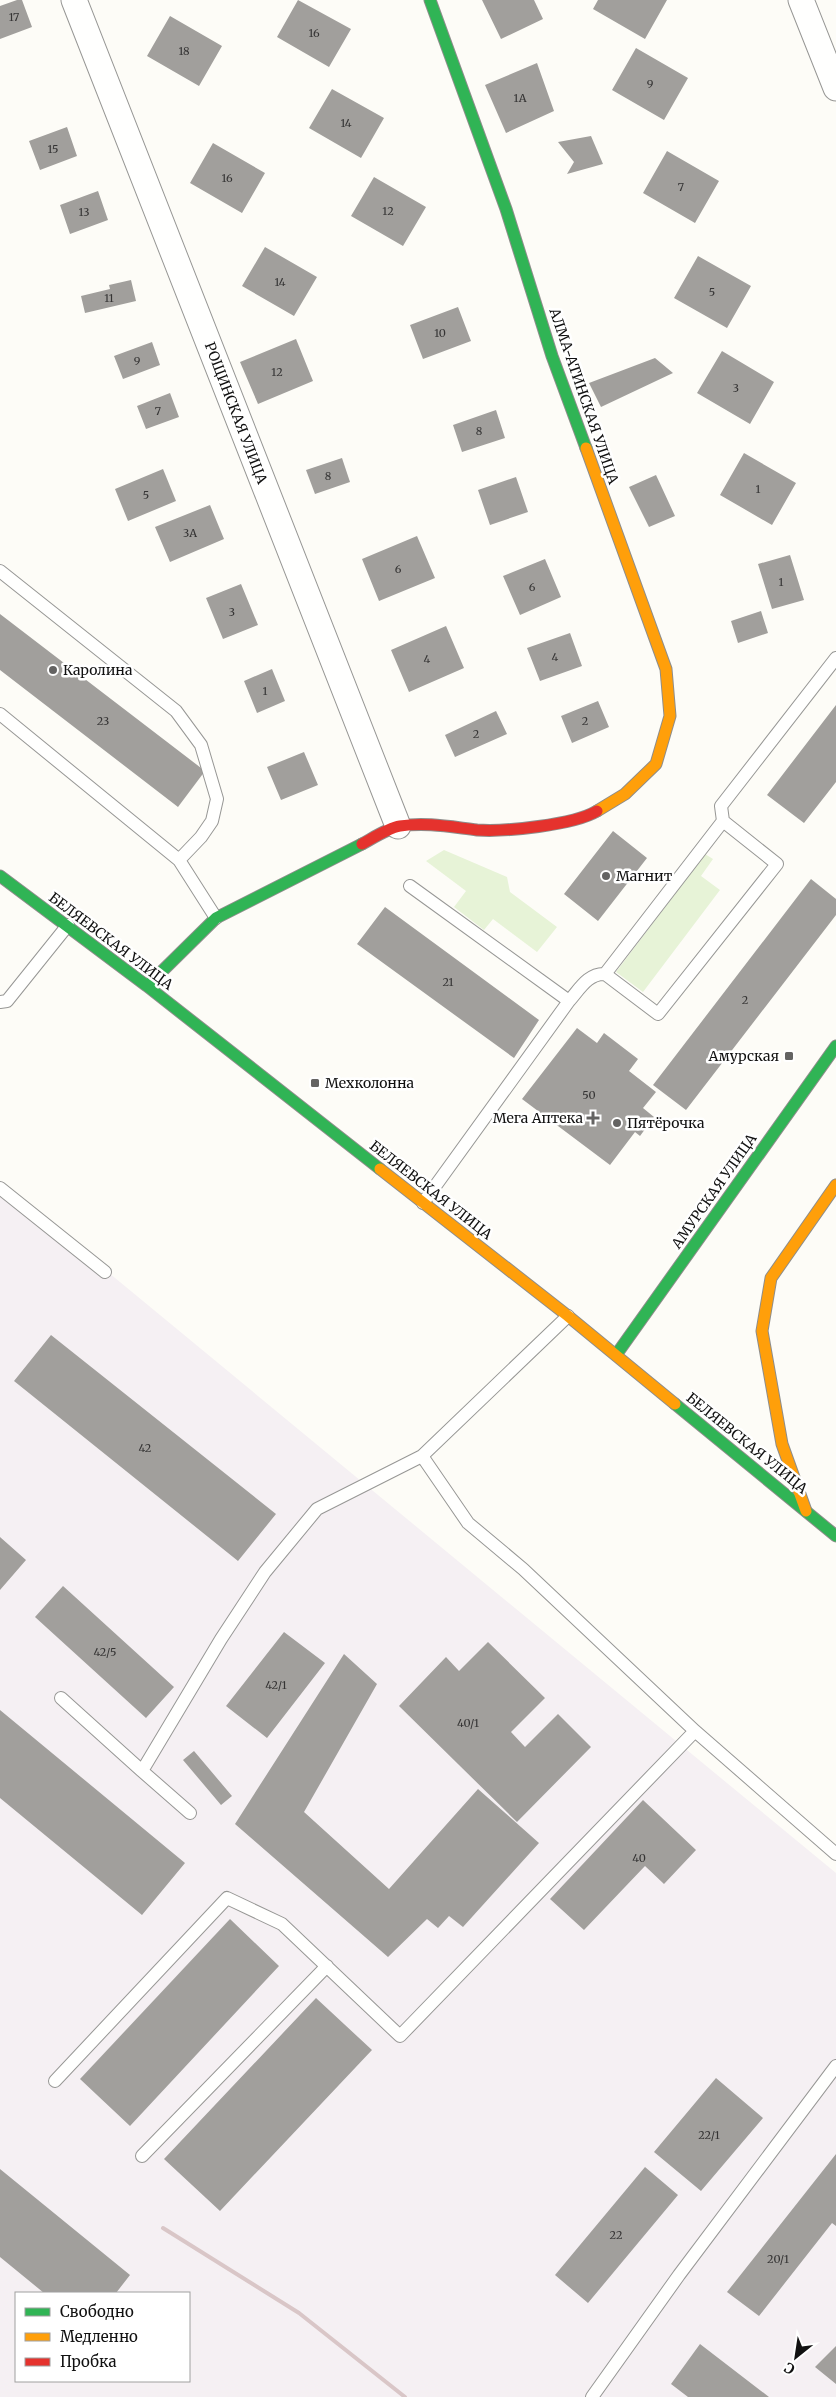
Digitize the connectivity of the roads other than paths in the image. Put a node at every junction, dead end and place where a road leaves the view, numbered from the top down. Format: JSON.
{"nodes":[{"id":1,"x":74,"y":0,"type":"edge"},
{"id":2,"x":430,"y":0,"type":"edge"},
{"id":3,"x":801,"y":0,"type":"edge"},
{"id":4,"x":836,"y":88,"type":"edge"},
{"id":5,"x":0,"y":571,"type":"edge"},
{"id":6,"x":836,"y":658,"type":"edge"},
{"id":7,"x":0,"y":714,"type":"edge"},
{"id":8,"x":723,"y":821,"type":"junction"},
{"id":9,"x":398,"y":826,"type":"junction"},
{"id":10,"x":179,"y":860,"type":"junction"},
{"id":11,"x":0,"y":876,"type":"edge"},
{"id":12,"x":410,"y":886,"type":"dead end"},
{"id":13,"x":216,"y":918,"type":"junction"},
{"id":14,"x":68,"y":925,"type":"junction"},
{"id":15,"x":605,"y":974,"type":"junction"},
{"id":16,"x":147,"y":986,"type":"junction"},
{"id":17,"x":569,"y":1001,"type":"junction"},
{"id":18,"x":2,"y":1004,"type":"edge"},
{"id":19,"x":836,"y":1046,"type":"edge"},
{"id":20,"x":836,"y":1185,"type":"edge"},
{"id":21,"x":0,"y":1188,"type":"edge"},
{"id":22,"x":423,"y":1203,"type":"junction"},
{"id":23,"x":106,"y":1272,"type":"dead end"},
{"id":24,"x":568,"y":1316,"type":"junction"},
{"id":25,"x":616,"y":1355,"type":"junction"},
{"id":26,"x":422,"y":1456,"type":"junction"},
{"id":27,"x":806,"y":1511,"type":"junction"},
{"id":28,"x":836,"y":1536,"type":"edge"},
{"id":29,"x":61,"y":1698,"type":"dead end"},
{"id":30,"x":695,"y":1731,"type":"junction"},
{"id":31,"x":142,"y":1771,"type":"junction"},
{"id":32,"x":190,"y":1814,"type":"dead end"},
{"id":33,"x":836,"y":1854,"type":"edge"},
{"id":34,"x":327,"y":1966,"type":"junction"},
{"id":35,"x":836,"y":2066,"type":"edge"},
{"id":36,"x":55,"y":2081,"type":"dead end"},
{"id":37,"x":142,"y":2156,"type":"dead end"},
{"id":38,"x":592,"y":2397,"type":"edge"}],
"edges":[{"from":1,"to":9,"type":"street","name":"РОЩИНСКАЯ УЛИЦА"},
{"from":2,"to":9,"type":"street","name":"АЛМА-АТИНСКАЯ УЛИЦА"},
{"from":3,"to":4,"type":"street"},
{"from":5,"to":10,"type":"lane"},
{"from":6,"to":8,"type":"lane"},
{"from":7,"to":10,"type":"lane"},
{"from":8,"to":15,"type":"lane"},
{"from":8,"to":15,"type":"lane"},
{"from":9,"to":13,"type":"street"},
{"from":10,"to":13,"type":"lane"},
{"from":11,"to":14,"type":"street","name":"БЕЛЯЕВСКАЯ УЛИЦА"},
{"from":12,"to":17,"type":"lane"},
{"from":13,"to":16,"type":"street"},
{"from":14,"to":16,"type":"street","name":"БЕЛЯЕВСКАЯ УЛИЦА"},
{"from":14,"to":18,"type":"lane"},
{"from":15,"to":17,"type":"lane"},
{"from":16,"to":22,"type":"street","name":"БЕЛЯЕВСКАЯ УЛИЦА"},
{"from":17,"to":22,"type":"lane"},
{"from":19,"to":25,"type":"street","name":"АМУРСКАЯ УЛИЦА"},
{"from":20,"to":27,"type":"street"},
{"from":21,"to":23,"type":"lane"},
{"from":22,"to":24,"type":"street","name":"БЕЛЯЕВСКАЯ УЛИЦА"},
{"from":24,"to":25,"type":"street","name":"БЕЛЯЕВСКАЯ УЛИЦА"},
{"from":24,"to":26,"type":"lane"},
{"from":25,"to":27,"type":"street","name":"БЕЛЯЕВСКАЯ УЛИЦА"},
{"from":26,"to":30,"type":"lane"},
{"from":26,"to":31,"type":"lane"},
{"from":27,"to":28,"type":"street","name":"БЕЛЯЕВСКАЯ УЛИЦА"},
{"from":29,"to":31,"type":"lane"},
{"from":30,"to":33,"type":"lane"},
{"from":30,"to":34,"type":"lane"},
{"from":31,"to":32,"type":"lane"},
{"from":34,"to":36,"type":"lane"},
{"from":34,"to":37,"type":"lane"},
{"from":35,"to":38,"type":"lane"}]}
